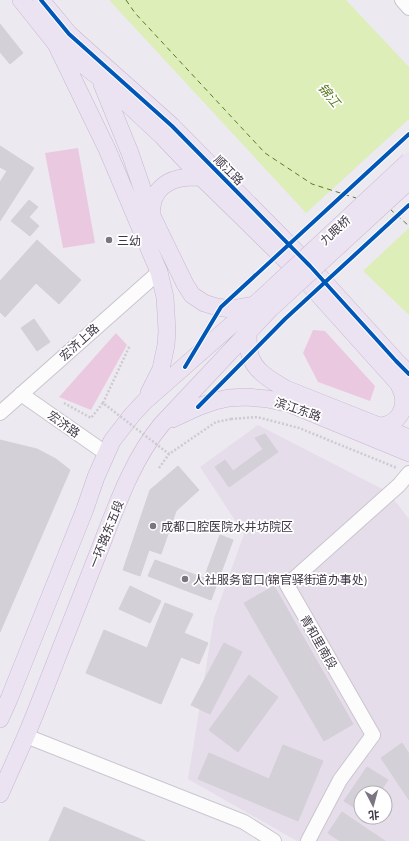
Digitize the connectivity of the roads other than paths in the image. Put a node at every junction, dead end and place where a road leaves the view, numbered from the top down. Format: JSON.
{"nodes":[{"id":1,"x":21,"y":0,"type":"edge"},
{"id":2,"x":41,"y":0,"type":"edge"},
{"id":3,"x":402,"y":0,"type":"edge"},
{"id":4,"x":409,"y":8,"type":"edge"},
{"id":5,"x":56,"y":44,"type":"junction"},
{"id":6,"x":86,"y":50,"type":"junction"},
{"id":7,"x":100,"y":78,"type":"junction"},
{"id":8,"x":409,"y":161,"type":"edge"},
{"id":9,"x":201,"y":177,"type":"junction"},
{"id":10,"x":409,"y":181,"type":"edge"},
{"id":11,"x":151,"y":214,"type":"junction"},
{"id":12,"x":159,"y":272,"type":"junction"},
{"id":13,"x":261,"y":305,"type":"junction"},
{"id":14,"x":248,"y":333,"type":"junction"},
{"id":15,"x":405,"y":383,"type":"edge"},
{"id":16,"x":21,"y":394,"type":"junction"},
{"id":17,"x":145,"y":402,"type":"junction"},
{"id":18,"x":0,"y":413,"type":"edge"},
{"id":19,"x":161,"y":425,"type":"junction"},
{"id":20,"x":381,"y":426,"type":"junction"},
{"id":21,"x":409,"y":438,"type":"edge"},
{"id":22,"x":409,"y":453,"type":"edge"},
{"id":23,"x":107,"y":454,"type":"junction"},
{"id":24,"x":409,"y":473,"type":"edge"},
{"id":25,"x":5,"y":696,"type":"edge"},
{"id":26,"x":0,"y":719,"type":"edge"},
{"id":27,"x":26,"y":736,"type":"junction"},
{"id":28,"x":0,"y":794,"type":"edge"},
{"id":29,"x":274,"y":841,"type":"edge"},
{"id":30,"x":308,"y":841,"type":"edge"}],
"edges":[{"from":1,"to":5,"type":"main road","name":"顺江路"},
{"from":2,"to":6,"type":"main road","name":"顺江路"},
{"from":3,"to":4,"type":"street"},
{"from":5,"to":7,"type":"main road","name":"顺江路"},
{"from":5,"to":12,"type":"main road"},
{"from":6,"to":7,"type":"main road"},
{"from":6,"to":15,"type":"main road","name":"顺江路"},
{"from":7,"to":9,"type":"main road","name":"顺江路"},
{"from":7,"to":11,"type":"main road"},
{"from":8,"to":13,"type":"main road","name":"九眼桥","bridge":true},
{"from":9,"to":11,"type":"main road"},
{"from":9,"to":15,"type":"main road","name":"顺江路"},
{"from":10,"to":13,"type":"main road","name":"九眼桥","bridge":true},
{"from":11,"to":13,"type":"main road"},
{"from":12,"to":16,"type":"street","name":"宏济上路"},
{"from":12,"to":17,"type":"main road"},
{"from":13,"to":14,"type":"main road","name":"一环路东五段"},
{"from":13,"to":17,"type":"main road"},
{"from":14,"to":19,"type":"main road","name":"一环路东五段"},
{"from":14,"to":20,"type":"main road"},
{"from":15,"to":20,"type":"main road","name":"顺江路"},
{"from":16,"to":18,"type":"street","name":"宏济上路"},
{"from":16,"to":23,"type":"street","name":"宏济路"},
{"from":17,"to":23,"type":"main road"},
{"from":19,"to":22,"type":"main road","name":"滨江东路"},
{"from":19,"to":27,"type":"main road","name":"一环路东五段"},
{"from":20,"to":21,"type":"main road"},
{"from":23,"to":25,"type":"main road"},
{"from":24,"to":30,"type":"street","name":"青和里南段"},
{"from":25,"to":26,"type":"main road"},
{"from":27,"to":28,"type":"main road","name":"一环路东五段"},
{"from":27,"to":29,"type":"street"}]}
